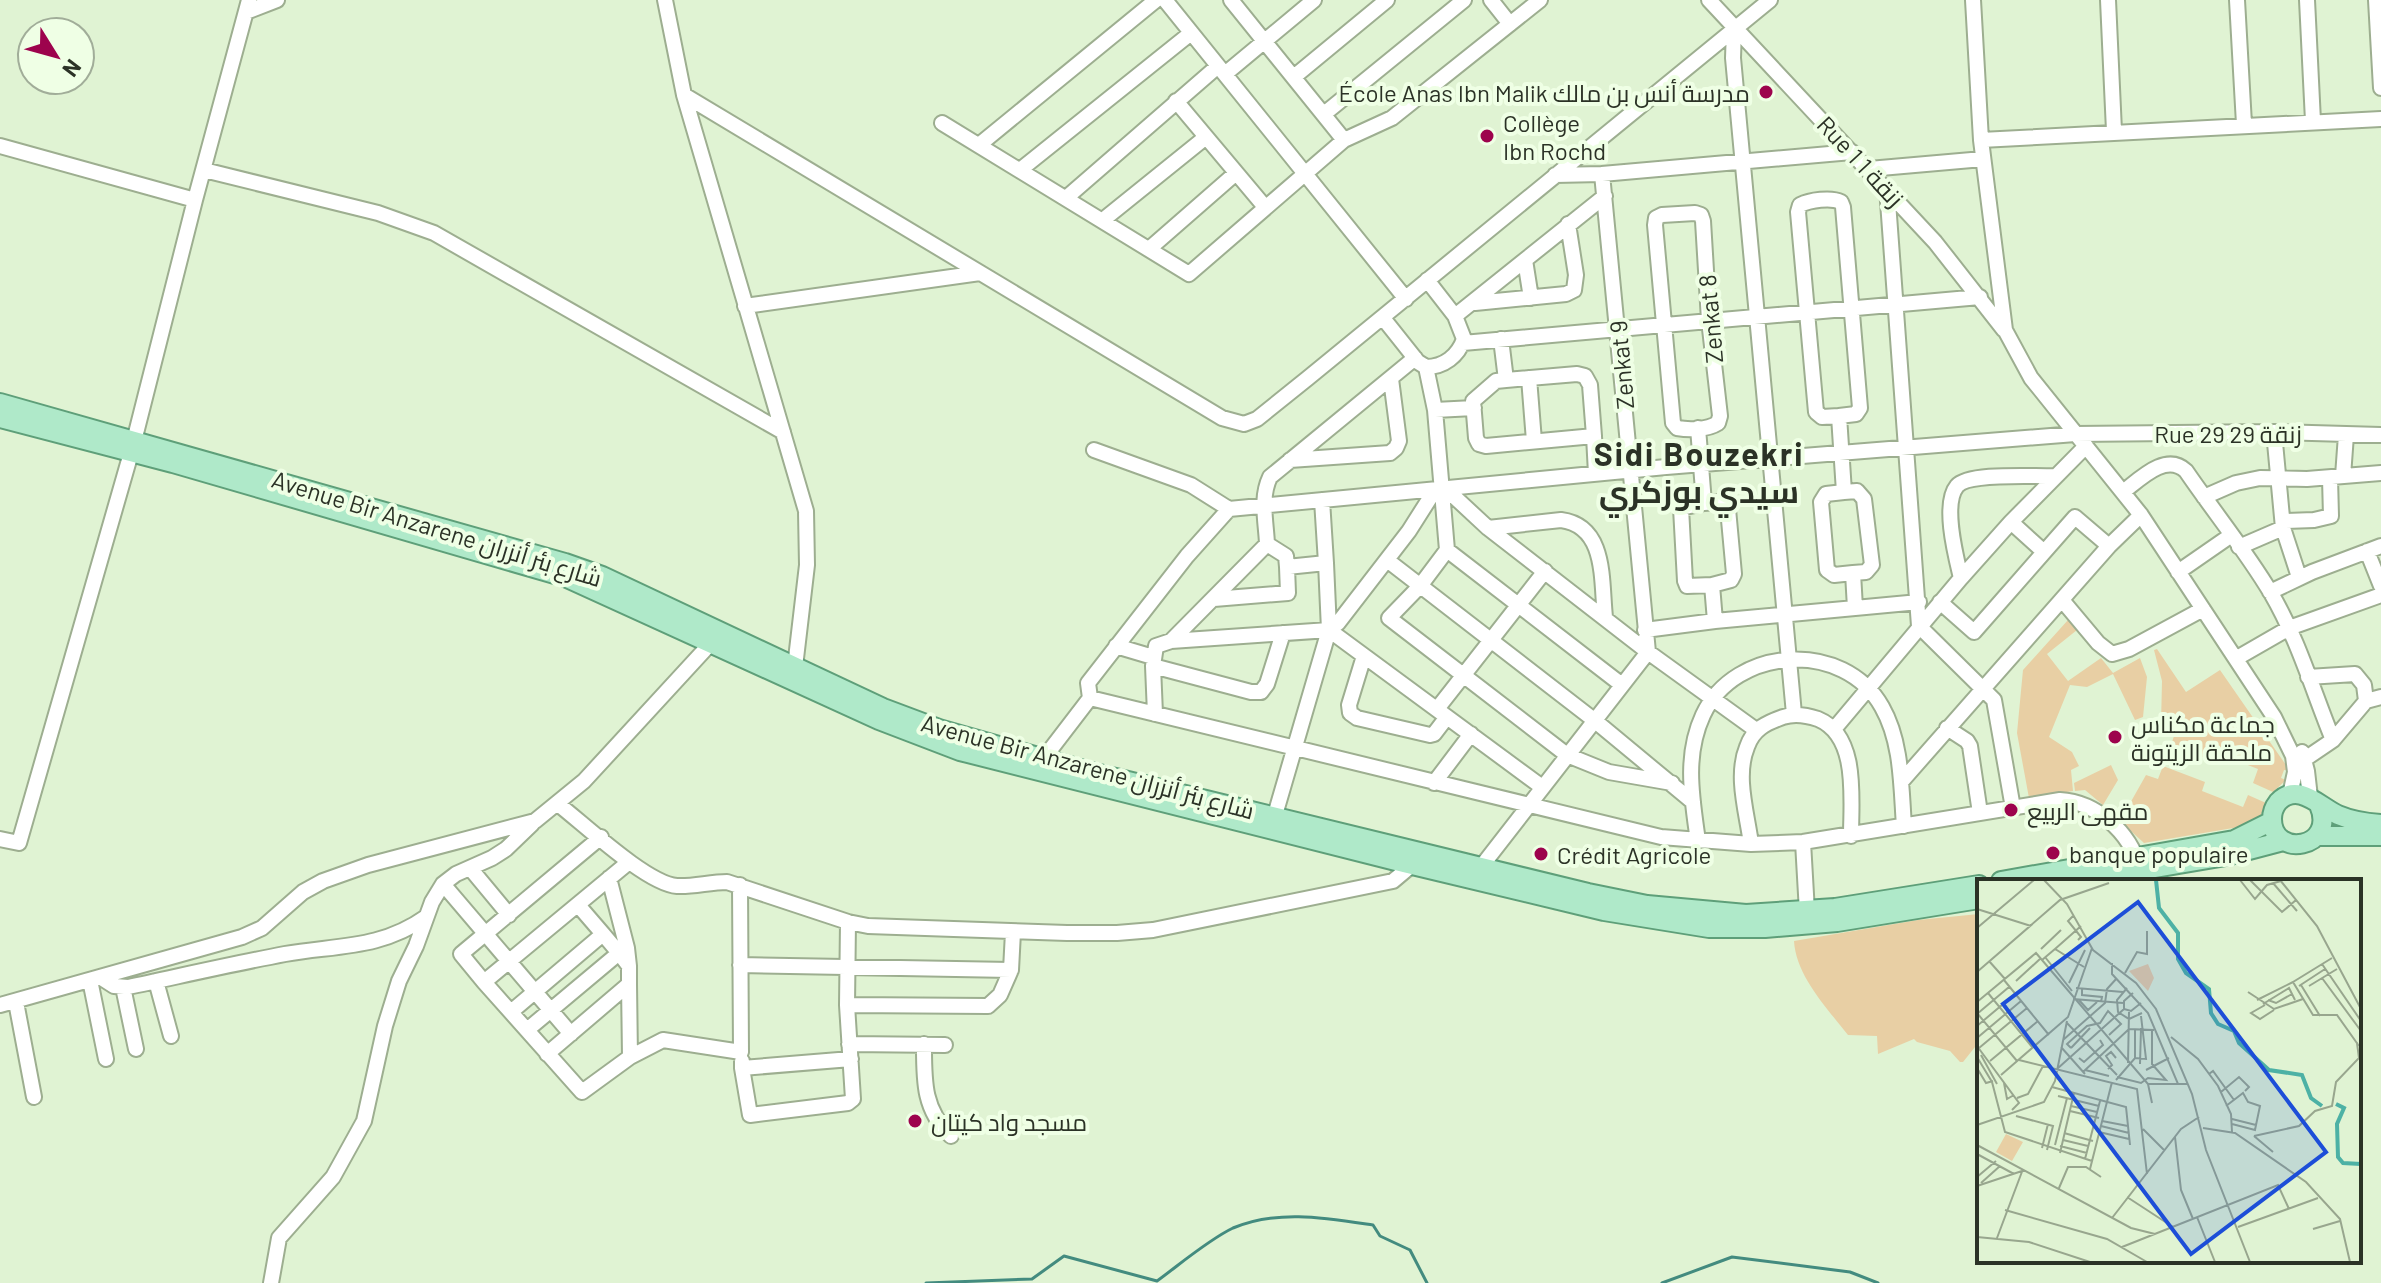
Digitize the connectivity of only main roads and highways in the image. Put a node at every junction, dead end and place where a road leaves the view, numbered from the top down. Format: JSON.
{"nodes":[{"id":1,"x":0,"y":403,"type":"edge"},
{"id":2,"x":0,"y":418,"type":"edge"},
{"id":3,"x":133,"y":446,"type":"junction"},
{"id":4,"x":2314,"y":801,"type":"junction"},
{"id":5,"x":2272,"y":821,"type":"junction"},
{"id":6,"x":2381,"y":824,"type":"edge"},
{"id":7,"x":2317,"y":836,"type":"junction"},
{"id":8,"x":2381,"y":836,"type":"edge"},
{"id":9,"x":2283,"y":841,"type":"junction"},
{"id":10,"x":2138,"y":864,"type":"junction"},
{"id":11,"x":2022,"y":879,"type":"edge"},
{"id":12,"x":2086,"y":879,"type":"edge"},
{"id":13,"x":1977,"y":885,"type":"edge"},
{"id":14,"x":1977,"y":899,"type":"edge"}],
"edges":[{"from":1,"to":3,"type":"main road","name":"Avenue Bir Anzarene شارع بئر أنزران"},
{"from":2,"to":3,"type":"main road","name":"Avenue Bir Anzarene شارع بئر أنزران"},
{"from":3,"to":13,"type":"main road","name":"Avenue Bir Anzarene شارع بئر أنزران"},
{"from":3,"to":14,"type":"main road","name":"Avenue Bir Anzarene شارع بئر أنزران"},
{"from":4,"to":5,"type":"main road"},
{"from":4,"to":6,"type":"main road"},
{"from":4,"to":7,"type":"main road"},
{"from":5,"to":9,"type":"main road"},
{"from":5,"to":10,"type":"main road"},
{"from":7,"to":8,"type":"main road"},
{"from":7,"to":9,"type":"main road"},
{"from":9,"to":10,"type":"main road"},
{"from":10,"to":11,"type":"main road"},
{"from":10,"to":12,"type":"main road"}]}
